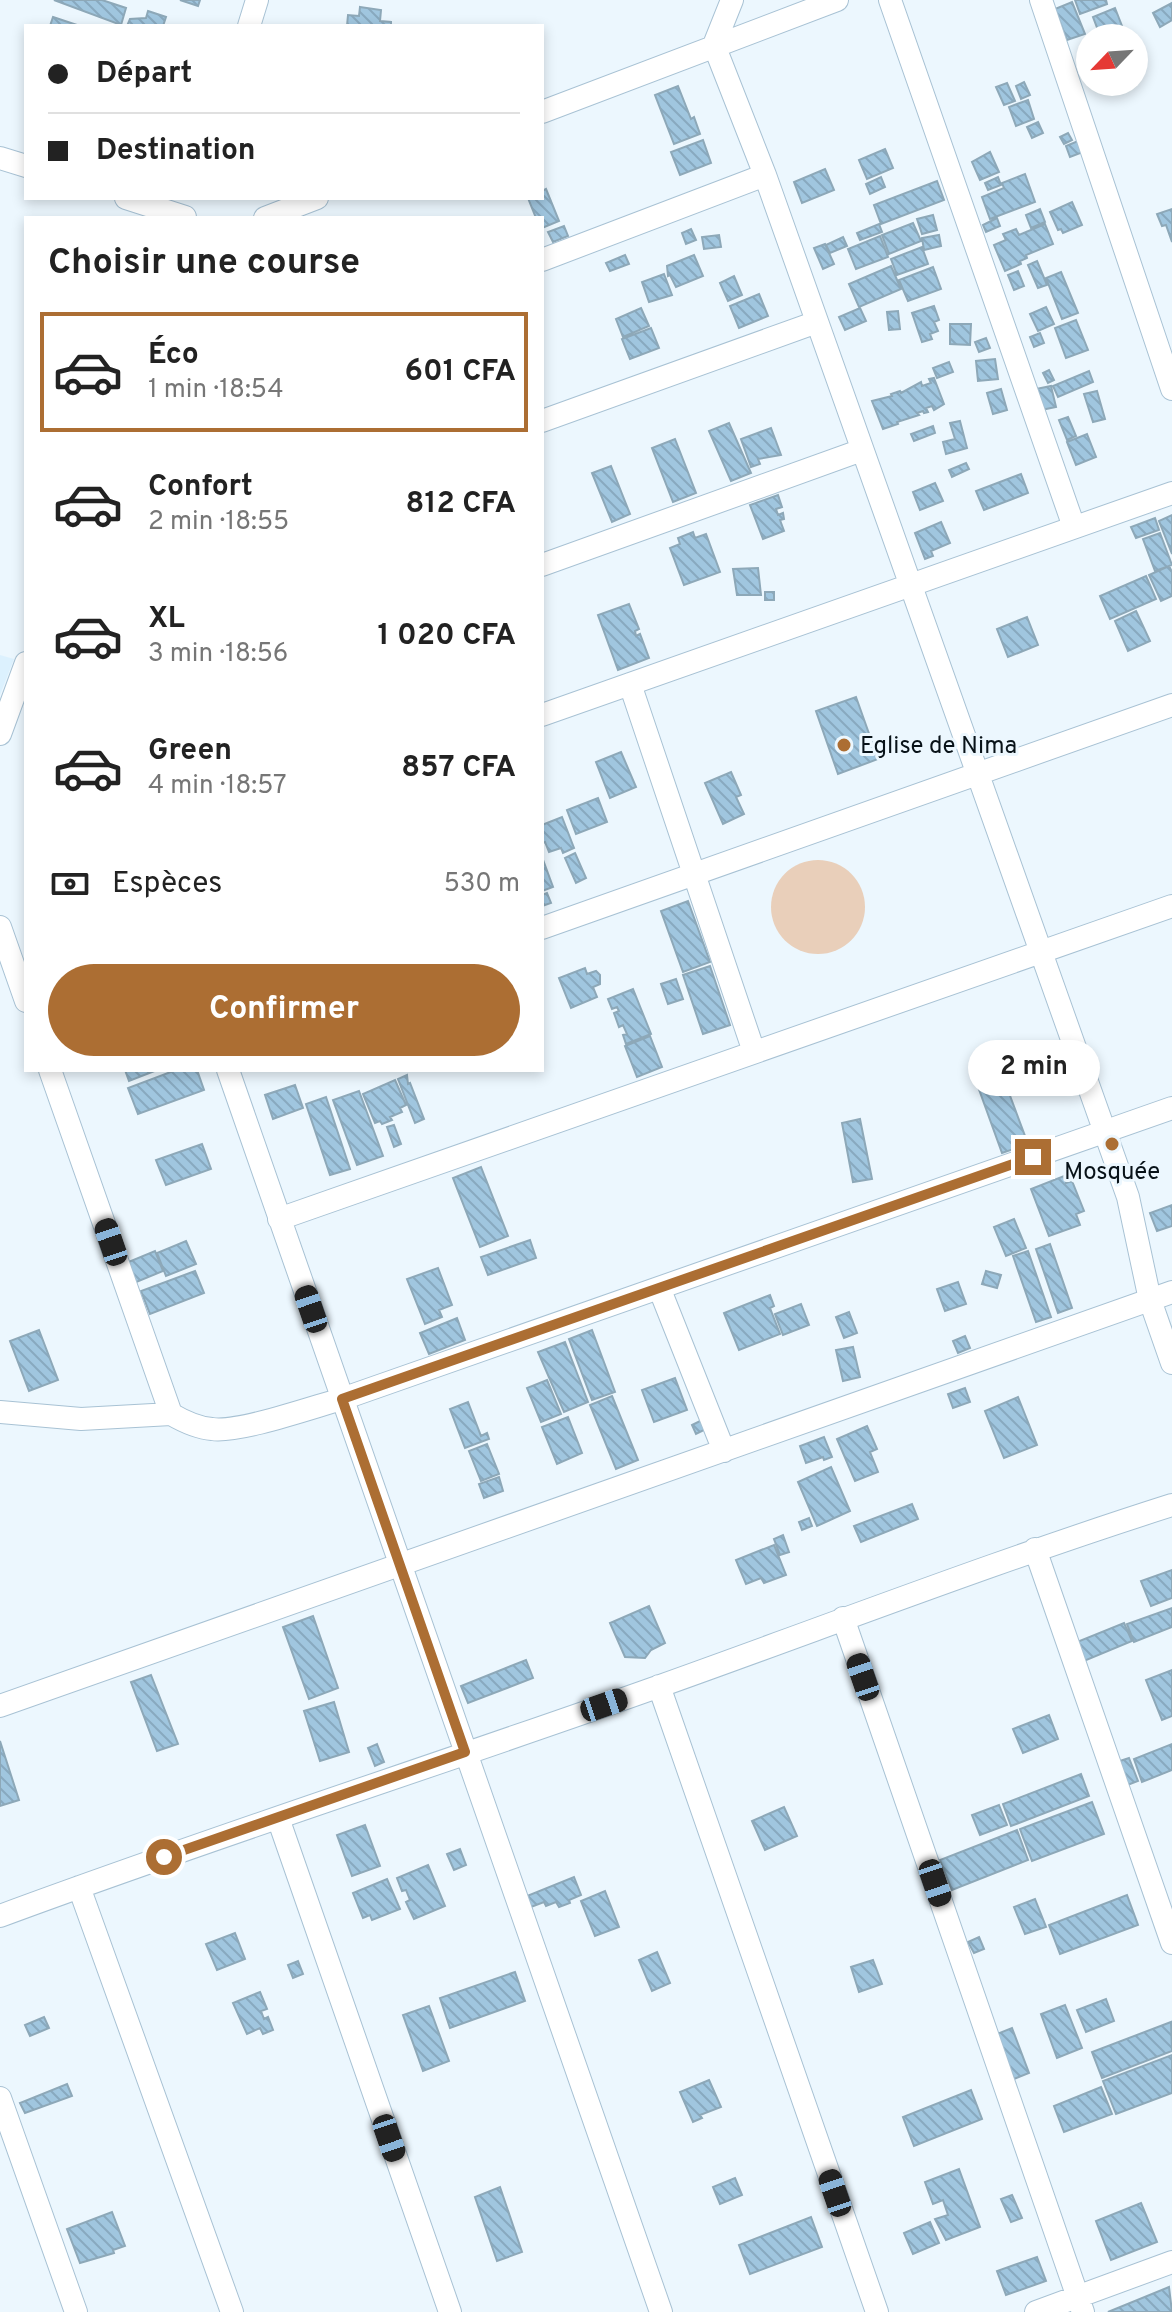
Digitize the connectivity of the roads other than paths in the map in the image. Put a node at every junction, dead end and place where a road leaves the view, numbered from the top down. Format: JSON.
{"nodes":[{"id":1,"x":257,"y":0,"type":"edge"},
{"id":2,"x":732,"y":0,"type":"edge"},
{"id":3,"x":837,"y":0,"type":"edge"},
{"id":4,"x":890,"y":0,"type":"edge"},
{"id":5,"x":1041,"y":0,"type":"edge"},
{"id":6,"x":250,"y":24,"type":"edge"},
{"id":7,"x":714,"y":45,"type":"junction"},
{"id":8,"x":544,"y":111,"type":"edge"},
{"id":9,"x":0,"y":158,"type":"edge"},
{"id":10,"x":24,"y":165,"type":"edge"},
{"id":11,"x":765,"y":175,"type":"junction"},
{"id":12,"x":135,"y":200,"type":"edge"},
{"id":13,"x":312,"y":200,"type":"edge"},
{"id":14,"x":187,"y":211,"type":"edge"},
{"id":15,"x":270,"y":216,"type":"edge"},
{"id":16,"x":544,"y":259,"type":"edge"},
{"id":17,"x":817,"y":322,"type":"junction"},
{"id":18,"x":1172,"y":389,"type":"edge"},
{"id":19,"x":544,"y":420,"type":"edge"},
{"id":20,"x":862,"y":450,"type":"junction"},
{"id":21,"x":1172,"y":493,"type":"edge"},
{"id":22,"x":1074,"y":527,"type":"junction"},
{"id":23,"x":544,"y":564,"type":"edge"},
{"id":24,"x":910,"y":585,"type":"junction"},
{"id":25,"x":15,"y":672,"type":"edge"},
{"id":26,"x":630,"y":684,"type":"junction"},
{"id":27,"x":1172,"y":705,"type":"edge"},
{"id":28,"x":544,"y":714,"type":"edge"},
{"id":29,"x":0,"y":734,"type":"edge"},
{"id":30,"x":978,"y":774,"type":"junction"},
{"id":31,"x":694,"y":874,"type":"junction"},
{"id":32,"x":1172,"y":906,"type":"edge"},
{"id":33,"x":0,"y":927,"type":"edge"},
{"id":34,"x":544,"y":927,"type":"edge"},
{"id":35,"x":1041,"y":952,"type":"junction"},
{"id":36,"x":24,"y":995,"type":"edge"},
{"id":37,"x":754,"y":1052,"type":"junction"},
{"id":38,"x":51,"y":1072,"type":"edge"},
{"id":39,"x":229,"y":1072,"type":"edge"},
{"id":40,"x":1172,"y":1108,"type":"edge"},
{"id":41,"x":1105,"y":1132,"type":"junction"},
{"id":42,"x":279,"y":1219,"type":"junction"},
{"id":43,"x":660,"y":1290,"type":"junction"},
{"id":44,"x":1172,"y":1292,"type":"edge"},
{"id":45,"x":1150,"y":1300,"type":"junction"},
{"id":46,"x":1172,"y":1363,"type":"edge"},
{"id":47,"x":342,"y":1399,"type":"junction"},
{"id":48,"x":0,"y":1412,"type":"edge"},
{"id":49,"x":171,"y":1414,"type":"junction"},
{"id":50,"x":724,"y":1451,"type":"junction"},
{"id":51,"x":1172,"y":1505,"type":"edge"},
{"id":52,"x":1035,"y":1549,"type":"junction"},
{"id":53,"x":400,"y":1565,"type":"junction"},
{"id":54,"x":843,"y":1618,"type":"junction"},
{"id":55,"x":659,"y":1686,"type":"junction"},
{"id":56,"x":0,"y":1706,"type":"edge"},
{"id":57,"x":465,"y":1752,"type":"junction"},
{"id":58,"x":278,"y":1818,"type":"junction"},
{"id":59,"x":79,"y":1887,"type":"junction"},
{"id":60,"x":0,"y":1916,"type":"edge"},
{"id":61,"x":1172,"y":1943,"type":"edge"},
{"id":62,"x":0,"y":2098,"type":"edge"},
{"id":63,"x":1172,"y":2262,"type":"edge"},
{"id":64,"x":1081,"y":2304,"type":"edge"},
{"id":65,"x":76,"y":2312,"type":"edge"},
{"id":66,"x":232,"y":2312,"type":"edge"},
{"id":67,"x":450,"y":2312,"type":"edge"},
{"id":68,"x":661,"y":2312,"type":"edge"},
{"id":69,"x":877,"y":2312,"type":"edge"},
{"id":70,"x":1036,"y":2312,"type":"edge"}],
"edges":[{"from":1,"to":6,"type":"street"},
{"from":2,"to":7,"type":"street"},
{"from":3,"to":7,"type":"street"},
{"from":4,"to":22,"type":"street"},
{"from":5,"to":18,"type":"street"},
{"from":7,"to":8,"type":"street"},
{"from":7,"to":11,"type":"street"},
{"from":9,"to":10,"type":"street"},
{"from":11,"to":16,"type":"street"},
{"from":11,"to":17,"type":"street"},
{"from":12,"to":14,"type":"street"},
{"from":13,"to":15,"type":"street"},
{"from":17,"to":19,"type":"street"},
{"from":17,"to":20,"type":"street"},
{"from":20,"to":23,"type":"street"},
{"from":20,"to":24,"type":"street"},
{"from":21,"to":22,"type":"street"},
{"from":22,"to":24,"type":"street"},
{"from":24,"to":26,"type":"street"},
{"from":24,"to":30,"type":"street"},
{"from":25,"to":29,"type":"street"},
{"from":26,"to":28,"type":"street"},
{"from":26,"to":31,"type":"street"},
{"from":27,"to":30,"type":"street"},
{"from":30,"to":31,"type":"street"},
{"from":30,"to":35,"type":"street"},
{"from":31,"to":34,"type":"street"},
{"from":31,"to":37,"type":"street"},
{"from":32,"to":35,"type":"street"},
{"from":33,"to":36,"type":"street"},
{"from":35,"to":37,"type":"street"},
{"from":35,"to":41,"type":"street"},
{"from":37,"to":42,"type":"street"},
{"from":38,"to":49,"type":"street"},
{"from":39,"to":42,"type":"street"},
{"from":40,"to":41,"type":"street"},
{"from":41,"to":43,"type":"street"},
{"from":41,"to":45,"type":"street"},
{"from":42,"to":47,"type":"street"},
{"from":43,"to":47,"type":"street"},
{"from":43,"to":50,"type":"street"},
{"from":44,"to":45,"type":"street"},
{"from":45,"to":46,"type":"street"},
{"from":45,"to":50,"type":"street"},
{"from":47,"to":49,"type":"street"},
{"from":47,"to":53,"type":"street"},
{"from":48,"to":49,"type":"street"},
{"from":50,"to":53,"type":"street"},
{"from":51,"to":52,"type":"street"},
{"from":52,"to":54,"type":"street"},
{"from":52,"to":61,"type":"street"},
{"from":53,"to":56,"type":"street"},
{"from":53,"to":57,"type":"street"},
{"from":54,"to":55,"type":"street"},
{"from":54,"to":64,"type":"street"},
{"from":55,"to":57,"type":"street"},
{"from":55,"to":69,"type":"street"},
{"from":57,"to":58,"type":"street"},
{"from":57,"to":68,"type":"street"},
{"from":58,"to":59,"type":"street"},
{"from":58,"to":67,"type":"street"},
{"from":59,"to":60,"type":"street"},
{"from":59,"to":66,"type":"street"},
{"from":62,"to":65,"type":"street"},
{"from":63,"to":64,"type":"street"},
{"from":64,"to":70,"type":"street"}]}
